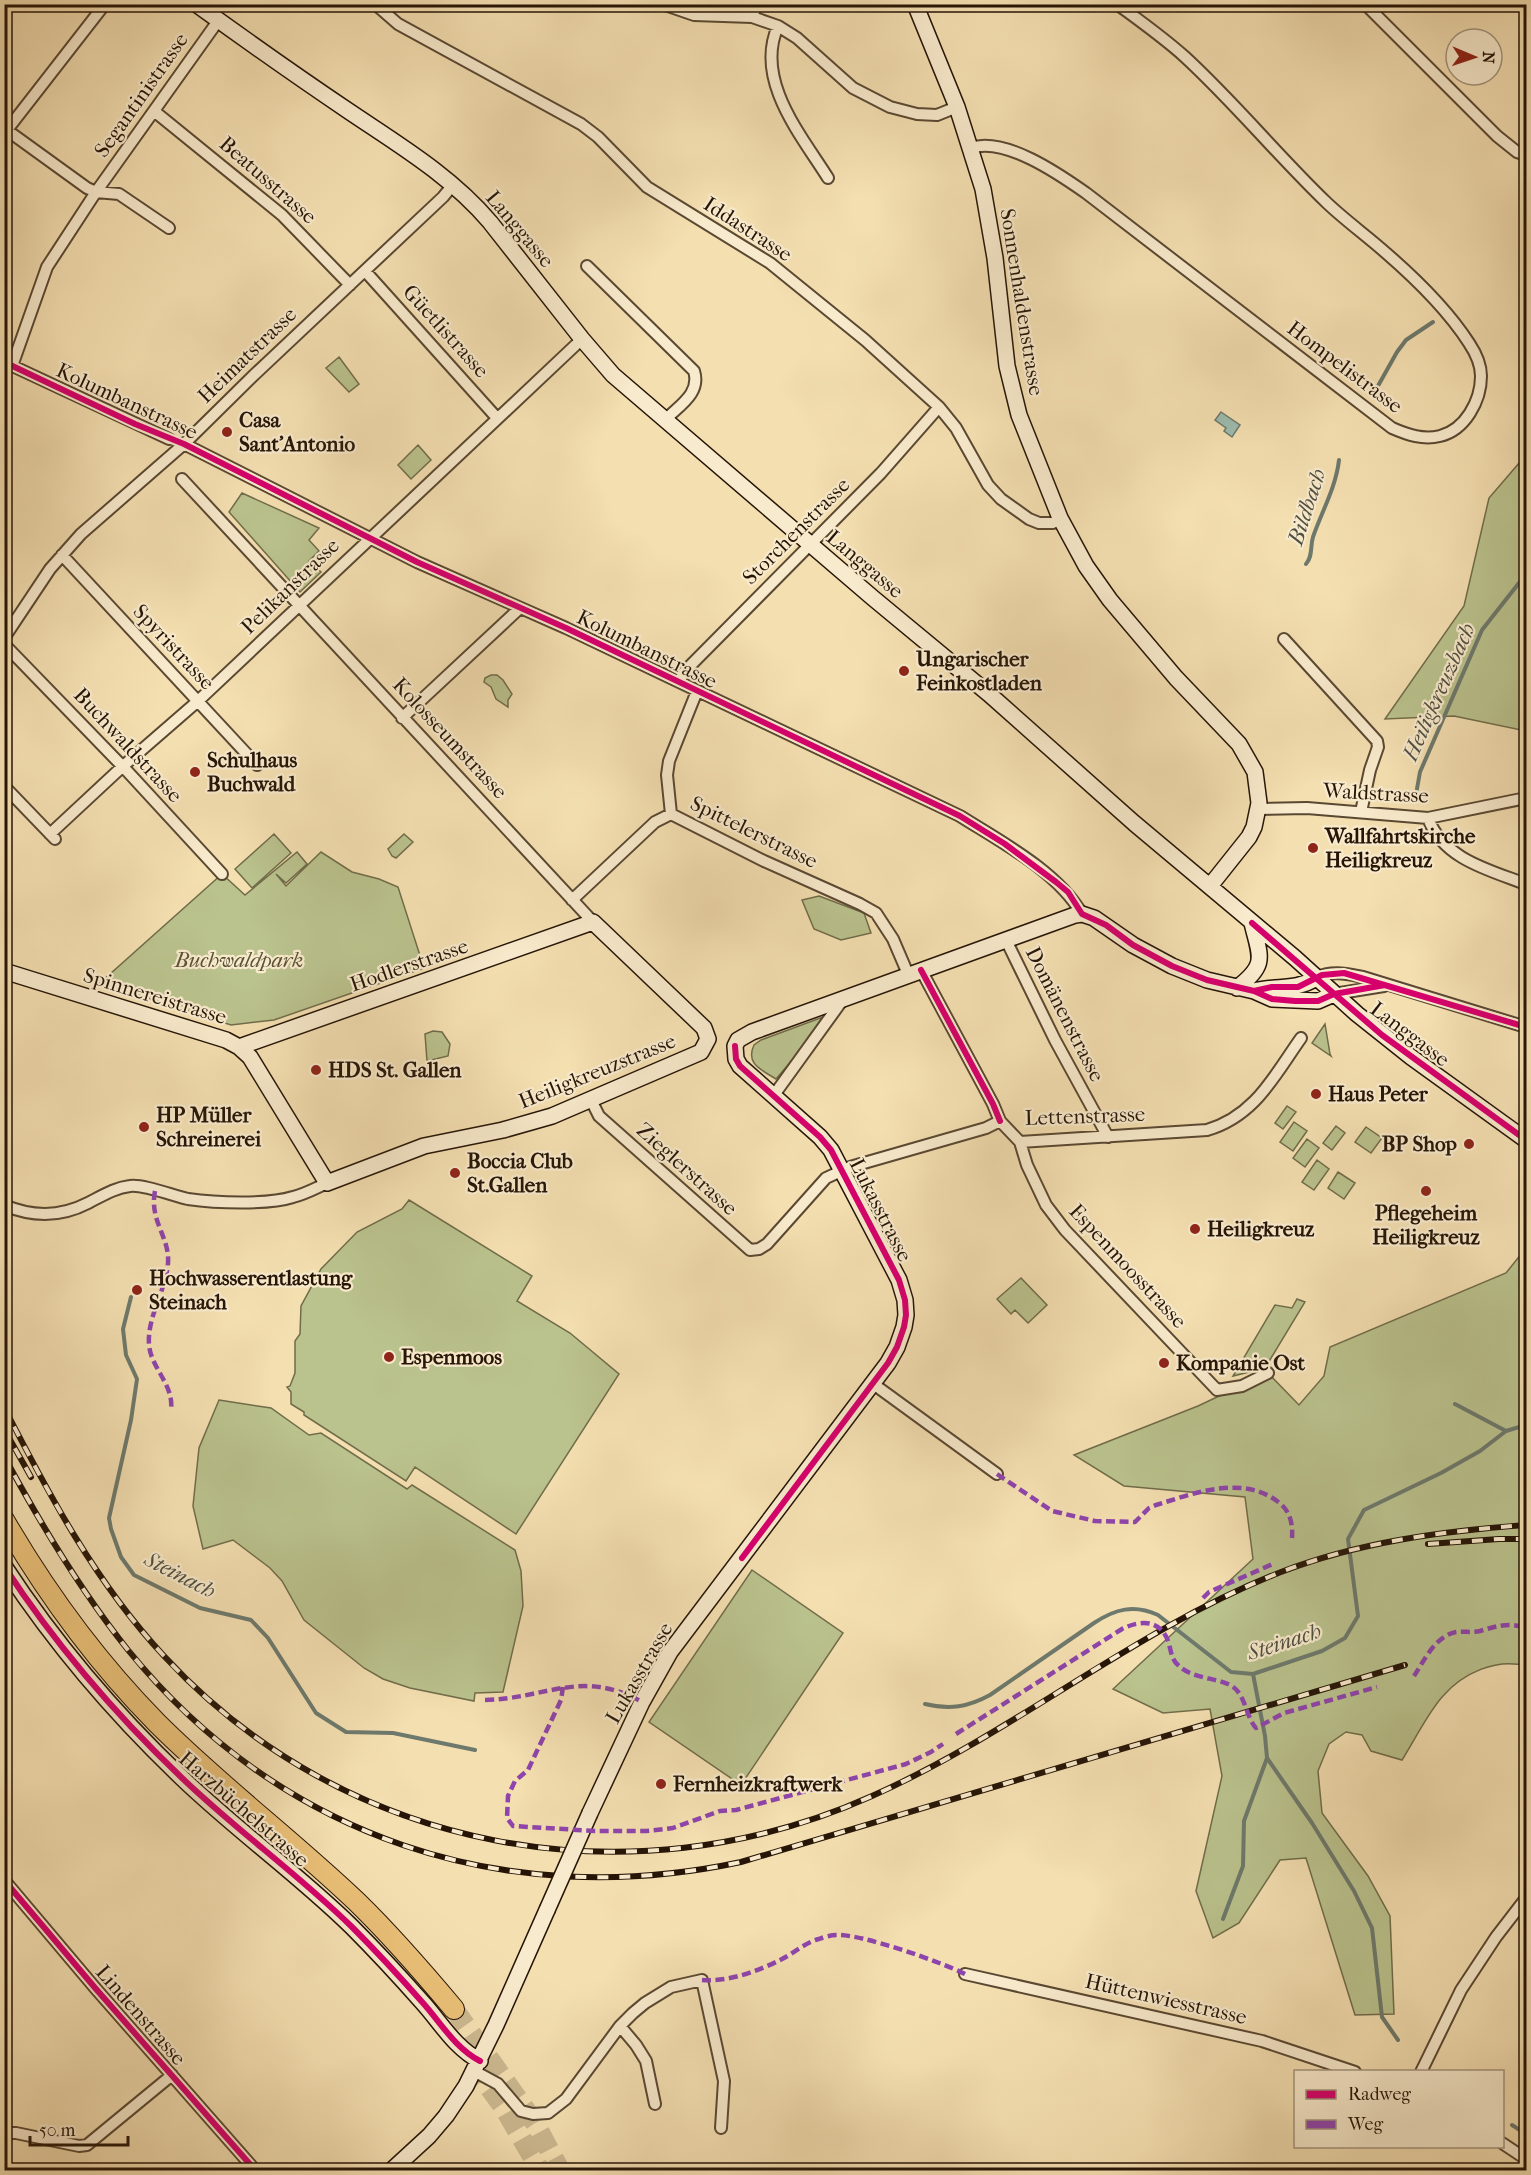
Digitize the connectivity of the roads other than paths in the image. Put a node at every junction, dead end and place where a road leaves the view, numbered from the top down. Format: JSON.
{"nodes":[{"id":1,"x":105,"y":4,"type":"edge"},
{"id":2,"x":196,"y":4,"type":"edge"},
{"id":3,"x":662,"y":4,"type":"edge"},
{"id":4,"x":757,"y":4,"type":"edge"},
{"id":5,"x":915,"y":4,"type":"edge"},
{"id":6,"x":1117,"y":4,"type":"edge"},
{"id":7,"x":1365,"y":4,"type":"edge"},
{"id":8,"x":376,"y":5,"type":"edge"},
{"id":9,"x":752,"y":17,"type":"junction"},
{"id":10,"x":218,"y":21,"type":"junction"},
{"id":11,"x":778,"y":27,"type":"junction"},
{"id":12,"x":957,"y":107,"type":"junction"},
{"id":13,"x":154,"y":111,"type":"junction"},
{"id":14,"x":6,"y":129,"type":"edge"},
{"id":15,"x":971,"y":148,"type":"junction"},
{"id":16,"x":1527,"y":155,"type":"edge"},
{"id":17,"x":828,"y":178,"type":"dead end"},
{"id":18,"x":452,"y":186,"type":"junction"},
{"id":19,"x":96,"y":192,"type":"junction"},
{"id":20,"x":169,"y":228,"type":"dead end"},
{"id":21,"x":587,"y":266,"type":"dead end"},
{"id":22,"x":365,"y":271,"type":"junction"},
{"id":23,"x":350,"y":285,"type":"junction"},
{"id":24,"x":582,"y":339,"type":"junction"},
{"id":25,"x":8,"y":364,"type":"edge"},
{"id":26,"x":939,"y":406,"type":"junction"},
{"id":27,"x":497,"y":418,"type":"junction"},
{"id":28,"x":666,"y":419,"type":"junction"},
{"id":29,"x":169,"y":439,"type":"dead end"},
{"id":30,"x":184,"y":444,"type":"junction"},
{"id":31,"x":182,"y":479,"type":"dead end"},
{"id":32,"x":1060,"y":518,"type":"junction"},
{"id":33,"x":370,"y":538,"type":"junction"},
{"id":34,"x":811,"y":545,"type":"junction"},
{"id":35,"x":62,"y":555,"type":"junction"},
{"id":36,"x":298,"y":607,"type":"junction"},
{"id":37,"x":520,"y":608,"type":"junction"},
{"id":38,"x":4,"y":638,"type":"edge"},
{"id":39,"x":1284,"y":639,"type":"dead end"},
{"id":40,"x":4,"y":644,"type":"edge"},
{"id":41,"x":679,"y":682,"type":"junction"},
{"id":42,"x":698,"y":691,"type":"junction"},
{"id":43,"x":198,"y":701,"type":"junction"},
{"id":44,"x":402,"y":718,"type":"junction"},
{"id":45,"x":257,"y":765,"type":"dead end"},
{"id":46,"x":122,"y":767,"type":"junction"},
{"id":47,"x":4,"y":786,"type":"edge"},
{"id":48,"x":1527,"y":798,"type":"edge"},
{"id":49,"x":1258,"y":809,"type":"junction"},
{"id":50,"x":1361,"y":812,"type":"junction"},
{"id":51,"x":671,"y":814,"type":"junction"},
{"id":52,"x":1428,"y":818,"type":"junction"},
{"id":53,"x":222,"y":874,"type":"dead end"},
{"id":54,"x":1527,"y":884,"type":"edge"},
{"id":55,"x":1210,"y":886,"type":"junction"},
{"id":56,"x":572,"y":900,"type":"junction"},
{"id":57,"x":1082,"y":914,"type":"junction"},
{"id":58,"x":593,"y":922,"type":"junction"},
{"id":59,"x":1252,"y":923,"type":"junction"},
{"id":60,"x":1006,"y":940,"type":"junction"},
{"id":61,"x":4,"y":971,"type":"edge"},
{"id":62,"x":915,"y":972,"type":"junction"},
{"id":63,"x":1316,"y":978,"type":"junction"},
{"id":64,"x":1385,"y":985,"type":"junction"},
{"id":65,"x":1237,"y":988,"type":"junction"},
{"id":66,"x":1254,"y":991,"type":"junction"},
{"id":67,"x":1334,"y":994,"type":"junction"},
{"id":68,"x":844,"y":998,"type":"junction"},
{"id":69,"x":1527,"y":1027,"type":"edge"},
{"id":70,"x":1301,"y":1038,"type":"dead end"},
{"id":71,"x":708,"y":1039,"type":"junction"},
{"id":72,"x":735,"y":1046,"type":"junction"},
{"id":73,"x":240,"y":1047,"type":"junction"},
{"id":74,"x":774,"y":1095,"type":"junction"},
{"id":75,"x":591,"y":1100,"type":"junction"},
{"id":76,"x":1000,"y":1121,"type":"junction"},
{"id":77,"x":1108,"y":1137,"type":"junction"},
{"id":78,"x":1527,"y":1140,"type":"edge"},
{"id":79,"x":1020,"y":1142,"type":"junction"},
{"id":80,"x":842,"y":1170,"type":"junction"},
{"id":81,"x":327,"y":1183,"type":"junction"},
{"id":82,"x":4,"y":1205,"type":"edge"},
{"id":83,"x":767,"y":1244,"type":"joint"},
{"id":84,"x":1268,"y":1373,"type":"dead end"},
{"id":85,"x":872,"y":1383,"type":"junction"},
{"id":86,"x":996,"y":1474,"type":"dead end"},
{"id":87,"x":4,"y":1520,"type":"edge"},
{"id":88,"x":4,"y":1566,"type":"edge"},
{"id":89,"x":4,"y":1880,"type":"edge"},
{"id":90,"x":1527,"y":1898,"type":"edge"},
{"id":91,"x":965,"y":1974,"type":"dead end"},
{"id":92,"x":454,"y":2009,"type":"tunnel mouth"},
{"id":93,"x":620,"y":2026,"type":"junction"},
{"id":94,"x":477,"y":2066,"type":"junction"},
{"id":95,"x":1349,"y":2070,"type":"edge"},
{"id":96,"x":1422,"y":2070,"type":"edge"},
{"id":97,"x":172,"y":2075,"type":"junction"},
{"id":98,"x":655,"y":2104,"type":"dead end"},
{"id":99,"x":721,"y":2128,"type":"dead end"},
{"id":100,"x":4,"y":2133,"type":"edge"},
{"id":101,"x":1504,"y":2144,"type":"edge"},
{"id":102,"x":1527,"y":2159,"type":"edge"},
{"id":103,"x":255,"y":2170,"type":"edge"},
{"id":104,"x":392,"y":2170,"type":"edge"}],
"edges":[{"from":1,"to":14,"type":"street"},
{"from":2,"to":10,"type":"main road","name":"Langgasse"},
{"from":3,"to":9,"type":"street"},
{"from":4,"to":9,"type":"street"},
{"from":5,"to":12,"type":"main road","name":"Sonnenhaldenstrasse"},
{"from":6,"to":15,"type":"street","name":"Hompelistrasse"},
{"from":7,"to":16,"type":"street"},
{"from":8,"to":26,"type":"street","name":"Iddastrasse"},
{"from":9,"to":11,"type":"street"},
{"from":10,"to":13,"type":"street","name":"Segantinistrasse"},
{"from":10,"to":18,"type":"main road","name":"Langgasse"},
{"from":11,"to":12,"type":"street"},
{"from":11,"to":17,"type":"street"},
{"from":12,"to":15,"type":"main road","name":"Sonnenhaldenstrasse"},
{"from":13,"to":19,"type":"street","name":"Segantinistrasse"},
{"from":13,"to":23,"type":"street","name":"Beatusstrasse"},
{"from":14,"to":19,"type":"street"},
{"from":15,"to":32,"type":"main road","name":"Sonnenhaldenstrasse"},
{"from":18,"to":22,"type":"street","name":"Heimatstrasse"},
{"from":18,"to":24,"type":"main road","name":"Langgasse"},
{"from":19,"to":20,"type":"street","name":"Segantinistrasse"},
{"from":19,"to":25,"type":"street","name":"Segantinistrasse"},
{"from":21,"to":28,"type":"street"},
{"from":22,"to":23,"type":"street","name":"Heimatstrasse"},
{"from":22,"to":27,"type":"street","name":"Güetlistrasse"},
{"from":23,"to":30,"type":"street","name":"Heimatstrasse"},
{"from":24,"to":27,"type":"street","name":"Pelikanstrasse"},
{"from":24,"to":28,"type":"main road","name":"Langgasse"},
{"from":25,"to":29,"type":"street","name":"Kolumbanstrasse"},
{"from":26,"to":32,"type":"street","name":"Iddastrasse"},
{"from":26,"to":34,"type":"street","name":"Storchenstrasse"},
{"from":27,"to":33,"type":"street","name":"Pelikanstrasse"},
{"from":28,"to":34,"type":"main road","name":"Langgasse"},
{"from":30,"to":33,"type":"street","name":"Kolumbanstrasse"},
{"from":30,"to":35,"type":"street","name":"Heimatstrasse"},
{"from":31,"to":36,"type":"street","name":"Kolosseumstrasse"},
{"from":32,"to":49,"type":"main road","name":"Sonnenhaldenstrasse"},
{"from":33,"to":36,"type":"street","name":"Pelikanstrasse"},
{"from":33,"to":37,"type":"street","name":"Kolumbanstrasse"},
{"from":34,"to":41,"type":"street","name":"Storchenstrasse"},
{"from":34,"to":55,"type":"main road","name":"Langgasse"},
{"from":35,"to":38,"type":"street","name":"Heimatstrasse"},
{"from":35,"to":43,"type":"street","name":"Spyristrasse"},
{"from":36,"to":43,"type":"street","name":"Pelikanstrasse"},
{"from":36,"to":44,"type":"street","name":"Kolosseumstrasse"},
{"from":37,"to":41,"type":"street","name":"Kolumbanstrasse"},
{"from":37,"to":44,"type":"street"},
{"from":39,"to":50,"type":"street"},
{"from":40,"to":46,"type":"street","name":"Buchwaldstrasse"},
{"from":41,"to":42,"type":"street","name":"Kolumbanstrasse"},
{"from":42,"to":51,"type":"street"},
{"from":42,"to":57,"type":"street","name":"Kolumbanstrasse"},
{"from":43,"to":45,"type":"street","name":"Spyristrasse"},
{"from":43,"to":46,"type":"street","name":"Pelikanstrasse"},
{"from":44,"to":56,"type":"street","name":"Kolosseumstrasse"},
{"from":46,"to":47,"type":"street","name":"Pelikanstrasse"},
{"from":46,"to":53,"type":"street","name":"Buchwaldstrasse"},
{"from":48,"to":52,"type":"street","name":"Waldstrasse"},
{"from":49,"to":50,"type":"street","name":"Waldstrasse"},
{"from":49,"to":55,"type":"main road","name":"Sonnenhaldenstrasse"},
{"from":50,"to":52,"type":"street","name":"Waldstrasse"},
{"from":51,"to":56,"type":"street","name":"Spittelerstrasse"},
{"from":51,"to":62,"type":"street","name":"Spittelerstrasse"},
{"from":52,"to":54,"type":"street"},
{"from":55,"to":59,"type":"main road","name":"Langgasse"},
{"from":56,"to":58,"type":"street","name":"Kolosseumstrasse"},
{"from":57,"to":60,"type":"main road"},
{"from":57,"to":65,"type":"main road","name":"Kolumbanstrasse"},
{"from":58,"to":71,"type":"main road","name":"Kolosseumstrasse"},
{"from":58,"to":73,"type":"main road","name":"Hodlerstrasse"},
{"from":59,"to":63,"type":"main road","name":"Langgasse"},
{"from":59,"to":65,"type":"main road"},
{"from":60,"to":62,"type":"main road"},
{"from":60,"to":77,"type":"street","name":"Domänenstrasse"},
{"from":61,"to":73,"type":"main road","name":"Spinnereistrasse"},
{"from":62,"to":68,"type":"main road"},
{"from":62,"to":76,"type":"street"},
{"from":63,"to":64,"type":"street"},
{"from":63,"to":66,"type":"main road","name":"Kolumbanstrasse"},
{"from":63,"to":67,"type":"main road","name":"Langgasse"},
{"from":64,"to":67,"type":"street"},
{"from":64,"to":69,"type":"street"},
{"from":65,"to":66,"type":"main road","name":"Kolumbanstrasse"},
{"from":66,"to":67,"type":"main road","name":"Kolumbanstrasse"},
{"from":67,"to":78,"type":"main road","name":"Langgasse"},
{"from":68,"to":72,"type":"main road"},
{"from":68,"to":74,"type":"street"},
{"from":70,"to":77,"type":"street","name":"Lettenstrasse"},
{"from":71,"to":72,"type":"main road"},
{"from":71,"to":75,"type":"main road","name":"Heiligkreuzstrasse"},
{"from":72,"to":74,"type":"main road","name":"Lukasstrasse"},
{"from":73,"to":81,"type":"main road","name":"Spinnereistrasse"},
{"from":74,"to":80,"type":"main road","name":"Lukasstrasse"},
{"from":75,"to":81,"type":"main road","name":"Heiligkreuzstrasse"},
{"from":75,"to":83,"type":"street","name":"Zieglerstrasse"},
{"from":76,"to":79,"type":"street","name":"Lettenstrasse"},
{"from":76,"to":80,"type":"street","name":"Lettenstrasse"},
{"from":77,"to":79,"type":"street","name":"Lettenstrasse"},
{"from":79,"to":84,"type":"street","name":"Espenmoosstrasse"},
{"from":80,"to":83,"type":"street","name":"Lettenstrasse"},
{"from":80,"to":85,"type":"main road","name":"Lukasstrasse"},
{"from":81,"to":82,"type":"street","name":"Heiligkreuzstrasse"},
{"from":85,"to":86,"type":"street"},
{"from":85,"to":94,"type":"main road","name":"Lukasstrasse","bridge":true},
{"from":87,"to":92,"type":"highway"},
{"from":88,"to":94,"type":"main road","name":"Harzbüchelstrasse"},
{"from":89,"to":97,"type":"street","name":"Lindenstrasse"},
{"from":90,"to":96,"type":"street"},
{"from":91,"to":95,"type":"street","name":"Hüttenwiesstrasse"},
{"from":93,"to":94,"type":"street"},
{"from":93,"to":98,"type":"street"},
{"from":93,"to":99,"type":"street"},
{"from":94,"to":104,"type":"main road","name":"Lukasstrasse"},
{"from":97,"to":100,"type":"street"},
{"from":97,"to":103,"type":"street","name":"Lindenstrasse"},
{"from":101,"to":102,"type":"street"}]}
